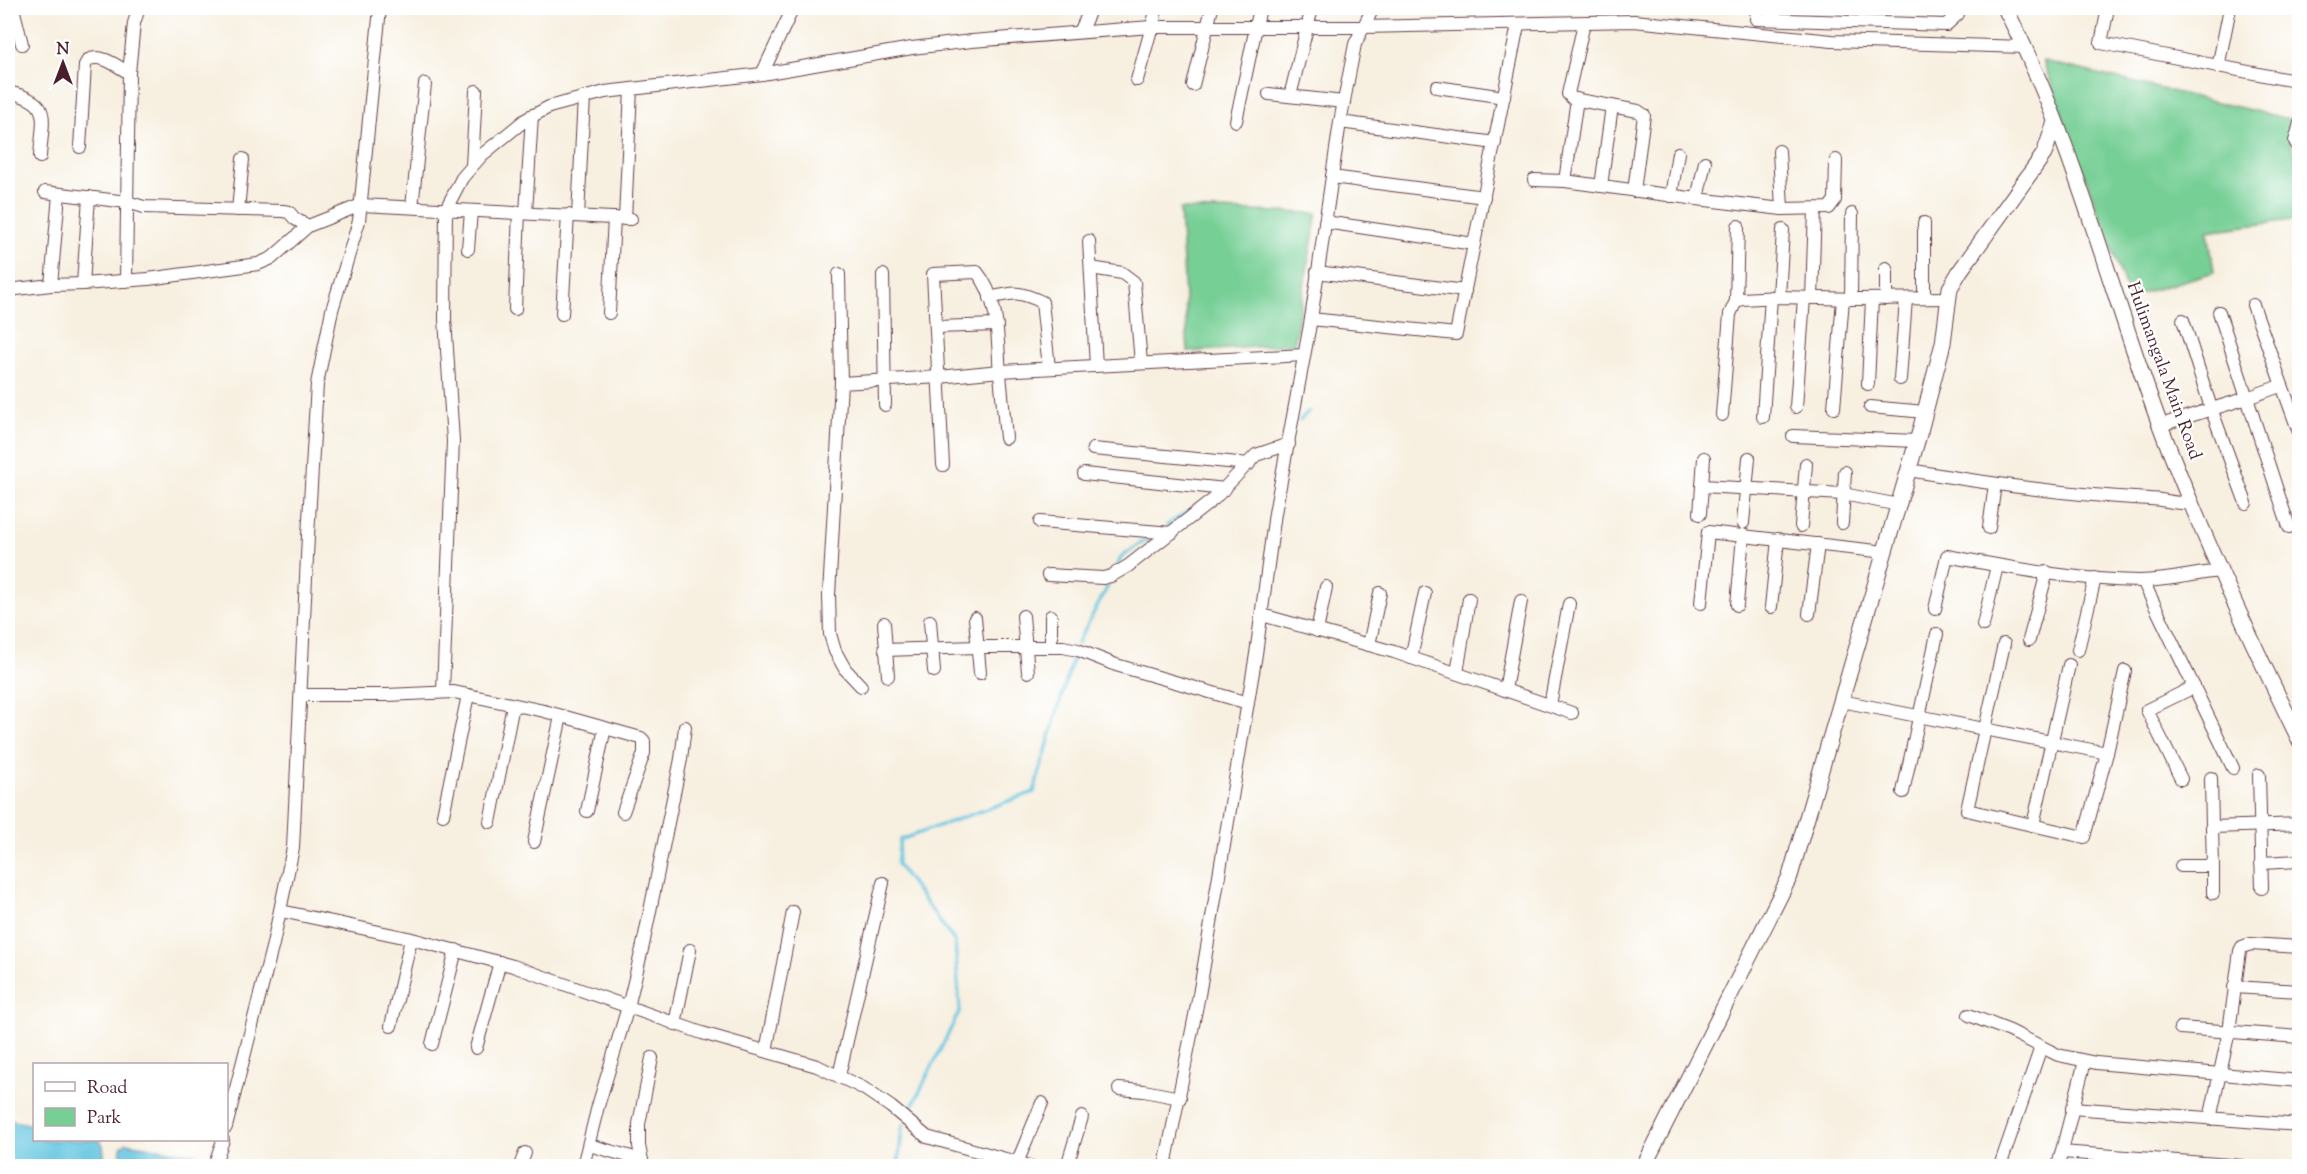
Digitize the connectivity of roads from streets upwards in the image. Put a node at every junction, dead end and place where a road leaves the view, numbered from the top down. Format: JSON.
{"nodes":[{"id":1,"x":13,"y":8,"type":"edge"},
{"id":2,"x":139,"y":8,"type":"edge"},
{"id":3,"x":380,"y":8,"type":"edge"},
{"id":4,"x":793,"y":8,"type":"edge"},
{"id":5,"x":1091,"y":8,"type":"edge"},
{"id":6,"x":1157,"y":8,"type":"edge"},
{"id":7,"x":1212,"y":8,"type":"edge"},
{"id":8,"x":1260,"y":8,"type":"edge"},
{"id":9,"x":1312,"y":8,"type":"edge"},
{"id":10,"x":1373,"y":8,"type":"edge"},
{"id":11,"x":1757,"y":8,"type":"edge"},
{"id":12,"x":1959,"y":8,"type":"edge"},
{"id":13,"x":2005,"y":8,"type":"edge"},
{"id":14,"x":2108,"y":8,"type":"edge"},
{"id":15,"x":2230,"y":8,"type":"edge"},
{"id":16,"x":1584,"y":22,"type":"junction"},
{"id":17,"x":1518,"y":25,"type":"junction"},
{"id":18,"x":1208,"y":26,"type":"junction"},
{"id":19,"x":1151,"y":27,"type":"junction"},
{"id":20,"x":1306,"y":27,"type":"junction"},
{"id":21,"x":1363,"y":27,"type":"junction"},
{"id":22,"x":1255,"y":28,"type":"junction"},
{"id":23,"x":1080,"y":32,"type":"junction"},
{"id":24,"x":22,"y":44,"type":"dead end"},
{"id":25,"x":2025,"y":47,"type":"junction"},
{"id":26,"x":2218,"y":67,"type":"junction"},
{"id":27,"x":129,"y":72,"type":"junction"},
{"id":28,"x":762,"y":74,"type":"junction"},
{"id":29,"x":1137,"y":80,"type":"dead end"},
{"id":30,"x":2300,"y":82,"type":"edge"},
{"id":31,"x":425,"y":84,"type":"dead end"},
{"id":32,"x":1193,"y":85,"type":"dead end"},
{"id":33,"x":1437,"y":87,"type":"dead end"},
{"id":34,"x":631,"y":89,"type":"junction"},
{"id":35,"x":476,"y":91,"type":"dead end"},
{"id":36,"x":8,"y":92,"type":"edge"},
{"id":37,"x":1269,"y":94,"type":"dead end"},
{"id":38,"x":1290,"y":96,"type":"junction"},
{"id":39,"x":584,"y":97,"type":"junction"},
{"id":40,"x":1504,"y":97,"type":"junction"},
{"id":41,"x":1577,"y":99,"type":"junction"},
{"id":42,"x":1344,"y":102,"type":"junction"},
{"id":43,"x":1612,"y":106,"type":"junction"},
{"id":44,"x":532,"y":115,"type":"junction"},
{"id":45,"x":1236,"y":121,"type":"dead end"},
{"id":46,"x":1340,"y":122,"type":"junction"},
{"id":47,"x":2055,"y":122,"type":"junction"},
{"id":48,"x":2300,"y":123,"type":"edge"},
{"id":49,"x":1495,"y":143,"type":"junction"},
{"id":50,"x":2297,"y":145,"type":"edge"},
{"id":51,"x":80,"y":147,"type":"dead end"},
{"id":52,"x":1779,"y":151,"type":"dead end"},
{"id":53,"x":1678,"y":153,"type":"dead end"},
{"id":54,"x":39,"y":158,"type":"dead end"},
{"id":55,"x":243,"y":159,"type":"dead end"},
{"id":56,"x":1836,"y":160,"type":"dead end"},
{"id":57,"x":1705,"y":162,"type":"dead end"},
{"id":58,"x":472,"y":166,"type":"junction"},
{"id":59,"x":1332,"y":177,"type":"junction"},
{"id":60,"x":1534,"y":180,"type":"dead end"},
{"id":61,"x":1565,"y":181,"type":"junction"},
{"id":62,"x":1601,"y":186,"type":"junction"},
{"id":63,"x":1634,"y":191,"type":"junction"},
{"id":64,"x":45,"y":192,"type":"dead end"},
{"id":65,"x":59,"y":194,"type":"junction"},
{"id":66,"x":1671,"y":196,"type":"junction"},
{"id":67,"x":89,"y":197,"type":"junction"},
{"id":68,"x":1484,"y":197,"type":"junction"},
{"id":69,"x":1697,"y":199,"type":"junction"},
{"id":70,"x":127,"y":202,"type":"junction"},
{"id":71,"x":361,"y":205,"type":"junction"},
{"id":72,"x":412,"y":207,"type":"junction"},
{"id":73,"x":1815,"y":208,"type":"junction"},
{"id":74,"x":446,"y":209,"type":"junction"},
{"id":75,"x":1782,"y":209,"type":"junction"},
{"id":76,"x":238,"y":210,"type":"junction"},
{"id":77,"x":471,"y":211,"type":"junction"},
{"id":78,"x":522,"y":213,"type":"junction"},
{"id":79,"x":1852,"y":214,"type":"dead end"},
{"id":80,"x":573,"y":215,"type":"junction"},
{"id":81,"x":623,"y":219,"type":"junction"},
{"id":82,"x":1325,"y":222,"type":"junction"},
{"id":83,"x":1924,"y":223,"type":"dead end"},
{"id":84,"x":308,"y":226,"type":"junction"},
{"id":85,"x":1738,"y":226,"type":"dead end"},
{"id":86,"x":1783,"y":230,"type":"dead end"},
{"id":87,"x":1089,"y":241,"type":"dead end"},
{"id":88,"x":1474,"y":244,"type":"junction"},
{"id":89,"x":468,"y":249,"type":"dead end"},
{"id":90,"x":1091,"y":268,"type":"junction"},
{"id":91,"x":1886,"y":268,"type":"dead end"},
{"id":92,"x":1317,"y":272,"type":"junction"},
{"id":93,"x":839,"y":274,"type":"dead end"},
{"id":94,"x":883,"y":275,"type":"dead end"},
{"id":95,"x":126,"y":281,"type":"junction"},
{"id":96,"x":83,"y":284,"type":"junction"},
{"id":97,"x":51,"y":285,"type":"junction"},
{"id":98,"x":8,"y":291,"type":"edge"},
{"id":99,"x":1465,"y":291,"type":"junction"},
{"id":100,"x":1775,"y":297,"type":"junction"},
{"id":101,"x":990,"y":298,"type":"junction"},
{"id":102,"x":1808,"y":298,"type":"junction"},
{"id":103,"x":1906,"y":298,"type":"junction"},
{"id":104,"x":1924,"y":298,"type":"junction"},
{"id":105,"x":1949,"y":298,"type":"junction"},
{"id":106,"x":1847,"y":299,"type":"junction"},
{"id":107,"x":1872,"y":299,"type":"junction"},
{"id":108,"x":1886,"y":299,"type":"junction"},
{"id":109,"x":1736,"y":302,"type":"junction"},
{"id":110,"x":2253,"y":305,"type":"dead end"},
{"id":111,"x":515,"y":309,"type":"dead end"},
{"id":112,"x":2220,"y":312,"type":"dead end"},
{"id":113,"x":609,"y":313,"type":"dead end"},
{"id":114,"x":562,"y":314,"type":"dead end"},
{"id":115,"x":1311,"y":319,"type":"junction"},
{"id":116,"x":2183,"y":320,"type":"dead end"},
{"id":117,"x":997,"y":325,"type":"junction"},
{"id":118,"x":936,"y":327,"type":"junction"},
{"id":119,"x":1304,"y":356,"type":"junction"},
{"id":120,"x":1141,"y":363,"type":"junction"},
{"id":121,"x":1096,"y":366,"type":"junction"},
{"id":122,"x":1049,"y":368,"type":"junction"},
{"id":123,"x":1000,"y":371,"type":"junction"},
{"id":124,"x":939,"y":377,"type":"junction"},
{"id":125,"x":1900,"y":379,"type":"dead end"},
{"id":126,"x":885,"y":381,"type":"junction"},
{"id":127,"x":840,"y":383,"type":"junction"},
{"id":128,"x":1868,"y":384,"type":"dead end"},
{"id":129,"x":2280,"y":386,"type":"junction"},
{"id":130,"x":2247,"y":398,"type":"junction"},
{"id":131,"x":885,"y":405,"type":"dead end"},
{"id":132,"x":1796,"y":407,"type":"dead end"},
{"id":133,"x":1870,"y":407,"type":"dead end"},
{"id":134,"x":1834,"y":408,"type":"dead end"},
{"id":135,"x":2212,"y":411,"type":"junction"},
{"id":136,"x":1925,"y":412,"type":"junction"},
{"id":137,"x":1722,"y":415,"type":"dead end"},
{"id":138,"x":1763,"y":417,"type":"dead end"},
{"id":139,"x":2161,"y":425,"type":"junction"},
{"id":140,"x":1793,"y":435,"type":"dead end"},
{"id":141,"x":2300,"y":435,"type":"edge"},
{"id":142,"x":1006,"y":438,"type":"dead end"},
{"id":143,"x":1917,"y":441,"type":"junction"},
{"id":144,"x":1289,"y":444,"type":"junction"},
{"id":145,"x":1093,"y":448,"type":"dead end"},
{"id":146,"x":1704,"y":458,"type":"dead end"},
{"id":147,"x":1749,"y":458,"type":"dead end"},
{"id":148,"x":1806,"y":464,"type":"dead end"},
{"id":149,"x":943,"y":465,"type":"dead end"},
{"id":150,"x":1247,"y":465,"type":"junction"},
{"id":151,"x":1909,"y":470,"type":"junction"},
{"id":152,"x":1845,"y":472,"type":"dead end"},
{"id":153,"x":1084,"y":474,"type":"dead end"},
{"id":154,"x":1995,"y":484,"type":"junction"},
{"id":155,"x":1702,"y":486,"type":"junction"},
{"id":156,"x":1222,"y":488,"type":"junction"},
{"id":157,"x":1747,"y":488,"type":"junction"},
{"id":158,"x":1803,"y":491,"type":"junction"},
{"id":159,"x":1844,"y":494,"type":"junction"},
{"id":160,"x":2191,"y":502,"type":"junction"},
{"id":161,"x":2246,"y":502,"type":"dead end"},
{"id":162,"x":1899,"y":504,"type":"junction"},
{"id":163,"x":1700,"y":514,"type":"dead end"},
{"id":164,"x":1040,"y":522,"type":"dead end"},
{"id":165,"x":1842,"y":523,"type":"dead end"},
{"id":166,"x":1801,"y":526,"type":"dead end"},
{"id":167,"x":2289,"y":527,"type":"dead end"},
{"id":168,"x":1989,"y":528,"type":"dead end"},
{"id":169,"x":1743,"y":529,"type":"junction"},
{"id":170,"x":1172,"y":533,"type":"junction"},
{"id":171,"x":1778,"y":539,"type":"junction"},
{"id":172,"x":1818,"y":544,"type":"junction"},
{"id":173,"x":1885,"y":552,"type":"junction"},
{"id":174,"x":1997,"y":566,"type":"junction"},
{"id":175,"x":2219,"y":571,"type":"junction"},
{"id":176,"x":2047,"y":572,"type":"junction"},
{"id":177,"x":1048,"y":575,"type":"dead end"},
{"id":178,"x":2095,"y":578,"type":"junction"},
{"id":179,"x":2143,"y":581,"type":"junction"},
{"id":180,"x":1326,"y":586,"type":"dead end"},
{"id":181,"x":1380,"y":593,"type":"dead end"},
{"id":182,"x":1425,"y":593,"type":"dead end"},
{"id":183,"x":1469,"y":598,"type":"dead end"},
{"id":184,"x":1521,"y":601,"type":"dead end"},
{"id":185,"x":1701,"y":603,"type":"dead end"},
{"id":186,"x":1569,"y":604,"type":"dead end"},
{"id":187,"x":1737,"y":605,"type":"dead end"},
{"id":188,"x":1771,"y":608,"type":"dead end"},
{"id":189,"x":1935,"y":609,"type":"dead end"},
{"id":190,"x":1809,"y":614,"type":"dead end"},
{"id":191,"x":1262,"y":615,"type":"junction"},
{"id":192,"x":1023,"y":616,"type":"dead end"},
{"id":193,"x":1051,"y":616,"type":"dead end"},
{"id":194,"x":975,"y":618,"type":"dead end"},
{"id":195,"x":930,"y":621,"type":"dead end"},
{"id":196,"x":884,"y":623,"type":"dead end"},
{"id":197,"x":1983,"y":625,"type":"dead end"},
{"id":198,"x":1317,"y":631,"type":"junction"},
{"id":199,"x":1937,"y":634,"type":"dead end"},
{"id":200,"x":2029,"y":640,"type":"dead end"},
{"id":201,"x":2004,"y":644,"type":"dead end"},
{"id":202,"x":1370,"y":645,"type":"junction"},
{"id":203,"x":1024,"y":646,"type":"junction"},
{"id":204,"x":1051,"y":646,"type":"junction"},
{"id":205,"x":976,"y":647,"type":"junction"},
{"id":206,"x":931,"y":648,"type":"junction"},
{"id":207,"x":885,"y":650,"type":"junction"},
{"id":208,"x":2078,"y":650,"type":"dead end"},
{"id":209,"x":1411,"y":658,"type":"junction"},
{"id":210,"x":2069,"y":665,"type":"dead end"},
{"id":211,"x":934,"y":671,"type":"dead end"},
{"id":212,"x":2125,"y":671,"type":"dead end"},
{"id":213,"x":1028,"y":672,"type":"dead end"},
{"id":214,"x":980,"y":673,"type":"dead end"},
{"id":215,"x":1457,"y":673,"type":"junction"},
{"id":216,"x":888,"y":676,"type":"dead end"},
{"id":217,"x":861,"y":686,"type":"dead end"},
{"id":218,"x":2194,"y":687,"type":"junction"},
{"id":219,"x":1505,"y":690,"type":"junction"},
{"id":220,"x":443,"y":691,"type":"junction"},
{"id":221,"x":301,"y":695,"type":"junction"},
{"id":222,"x":468,"y":695,"type":"junction"},
{"id":223,"x":1841,"y":701,"type":"junction"},
{"id":224,"x":1248,"y":703,"type":"junction"},
{"id":225,"x":513,"y":705,"type":"junction"},
{"id":226,"x":1550,"y":705,"type":"junction"},
{"id":227,"x":1572,"y":713,"type":"dead end"},
{"id":228,"x":561,"y":716,"type":"junction"},
{"id":229,"x":1919,"y":716,"type":"junction"},
{"id":230,"x":685,"y":727,"type":"dead end"},
{"id":231,"x":605,"y":728,"type":"junction"},
{"id":232,"x":1986,"y":729,"type":"junction"},
{"id":233,"x":2300,"y":741,"type":"edge"},
{"id":234,"x":2052,"y":742,"type":"junction"},
{"id":235,"x":2107,"y":753,"type":"junction"},
{"id":236,"x":2233,"y":768,"type":"dead end"},
{"id":237,"x":2259,"y":775,"type":"dead end"},
{"id":238,"x":2211,"y":778,"type":"dead end"},
{"id":239,"x":2181,"y":779,"type":"dead end"},
{"id":240,"x":1903,"y":792,"type":"dead end"},
{"id":241,"x":587,"y":811,"type":"dead end"},
{"id":242,"x":623,"y":812,"type":"dead end"},
{"id":243,"x":443,"y":815,"type":"dead end"},
{"id":244,"x":490,"y":822,"type":"dead end"},
{"id":245,"x":2033,"y":825,"type":"junction"},
{"id":246,"x":2300,"y":825,"type":"edge"},
{"id":247,"x":2261,"y":826,"type":"junction"},
{"id":248,"x":2212,"y":827,"type":"junction"},
{"id":249,"x":534,"y":842,"type":"dead end"},
{"id":250,"x":2300,"y":861,"type":"edge"},
{"id":251,"x":2261,"y":863,"type":"junction"},
{"id":252,"x":2181,"y":866,"type":"dead end"},
{"id":253,"x":2213,"y":866,"type":"junction"},
{"id":254,"x":883,"y":884,"type":"dead end"},
{"id":255,"x":2262,"y":888,"type":"dead end"},
{"id":256,"x":2213,"y":893,"type":"dead end"},
{"id":257,"x":281,"y":911,"type":"junction"},
{"id":258,"x":793,"y":912,"type":"dead end"},
{"id":259,"x":411,"y":939,"type":"junction"},
{"id":260,"x":2300,"y":947,"type":"edge"},
{"id":261,"x":456,"y":950,"type":"junction"},
{"id":262,"x":690,"y":951,"type":"dead end"},
{"id":263,"x":500,"y":962,"type":"junction"},
{"id":264,"x":2235,"y":987,"type":"junction"},
{"id":265,"x":2300,"y":991,"type":"edge"},
{"id":266,"x":628,"y":1007,"type":"junction"},
{"id":267,"x":1969,"y":1015,"type":"dead end"},
{"id":268,"x":675,"y":1024,"type":"junction"},
{"id":269,"x":391,"y":1026,"type":"dead end"},
{"id":270,"x":2180,"y":1028,"type":"dead end"},
{"id":271,"x":2229,"y":1031,"type":"junction"},
{"id":272,"x":2300,"y":1037,"type":"edge"},
{"id":273,"x":432,"y":1044,"type":"dead end"},
{"id":274,"x":2041,"y":1047,"type":"junction"},
{"id":275,"x":476,"y":1048,"type":"dead end"},
{"id":276,"x":766,"y":1051,"type":"junction"},
{"id":277,"x":652,"y":1058,"type":"dead end"},
{"id":278,"x":2085,"y":1061,"type":"junction"},
{"id":279,"x":2220,"y":1074,"type":"junction"},
{"id":280,"x":839,"y":1076,"type":"junction"},
{"id":281,"x":2300,"y":1081,"type":"edge"},
{"id":282,"x":1119,"y":1089,"type":"dead end"},
{"id":283,"x":1180,"y":1098,"type":"junction"},
{"id":284,"x":1042,"y":1103,"type":"dead end"},
{"id":285,"x":2072,"y":1108,"type":"junction"},
{"id":286,"x":1082,"y":1117,"type":"dead end"},
{"id":287,"x":228,"y":1119,"type":"edge"},
{"id":288,"x":2210,"y":1119,"type":"junction"},
{"id":289,"x":2300,"y":1125,"type":"edge"},
{"id":290,"x":223,"y":1141,"type":"edge"},
{"id":291,"x":589,"y":1145,"type":"junction"},
{"id":292,"x":2062,"y":1152,"type":"junction"},
{"id":293,"x":525,"y":1153,"type":"dead end"},
{"id":294,"x":642,"y":1163,"type":"edge"},
{"id":295,"x":1017,"y":1163,"type":"junction"},
{"id":296,"x":214,"y":1167,"type":"edge"},
{"id":297,"x":520,"y":1167,"type":"edge"},
{"id":298,"x":583,"y":1167,"type":"edge"},
{"id":299,"x":1030,"y":1167,"type":"edge"},
{"id":300,"x":1067,"y":1167,"type":"edge"},
{"id":301,"x":1165,"y":1167,"type":"edge"},
{"id":302,"x":1644,"y":1167,"type":"edge"},
{"id":303,"x":2000,"y":1167,"type":"edge"},
{"id":304,"x":2058,"y":1167,"type":"edge"},
{"id":305,"x":2242,"y":1167,"type":"edge"}],
"edges":[{"from":1,"to":24,"type":"street"},
{"from":2,"to":27,"type":"street"},
{"from":3,"to":71,"type":"street"},
{"from":4,"to":28,"type":"street"},
{"from":5,"to":23,"type":"street"},
{"from":6,"to":19,"type":"street"},
{"from":7,"to":18,"type":"street"},
{"from":8,"to":22,"type":"street"},
{"from":9,"to":20,"type":"street"},
{"from":10,"to":21,"type":"street"},
{"from":11,"to":12,"type":"street"},
{"from":13,"to":25,"type":"street","name":"Hulimangala Main Road"},
{"from":14,"to":26,"type":"street"},
{"from":15,"to":26,"type":"street"},
{"from":16,"to":17,"type":"street"},
{"from":16,"to":25,"type":"street"},
{"from":16,"to":41,"type":"street"},
{"from":17,"to":21,"type":"street"},
{"from":17,"to":40,"type":"street"},
{"from":18,"to":19,"type":"street"},
{"from":18,"to":22,"type":"street"},
{"from":18,"to":32,"type":"street"},
{"from":19,"to":23,"type":"street"},
{"from":19,"to":29,"type":"street"},
{"from":20,"to":21,"type":"street"},
{"from":20,"to":22,"type":"street"},
{"from":20,"to":38,"type":"street"},
{"from":21,"to":42,"type":"street"},
{"from":22,"to":45,"type":"street"},
{"from":23,"to":28,"type":"street"},
{"from":25,"to":47,"type":"street","name":"Hulimangala Main Road"},
{"from":26,"to":30,"type":"street"},
{"from":27,"to":51,"type":"street"},
{"from":27,"to":70,"type":"street"},
{"from":28,"to":34,"type":"street"},
{"from":31,"to":72,"type":"street"},
{"from":33,"to":40,"type":"street"},
{"from":34,"to":39,"type":"street"},
{"from":34,"to":81,"type":"street"},
{"from":35,"to":58,"type":"street"},
{"from":36,"to":54,"type":"street"},
{"from":37,"to":38,"type":"street"},
{"from":38,"to":42,"type":"street"},
{"from":39,"to":44,"type":"street"},
{"from":39,"to":80,"type":"street"},
{"from":40,"to":49,"type":"street"},
{"from":41,"to":43,"type":"street"},
{"from":41,"to":61,"type":"street"},
{"from":42,"to":46,"type":"street"},
{"from":43,"to":62,"type":"street"},
{"from":43,"to":63,"type":"street"},
{"from":44,"to":58,"type":"street"},
{"from":44,"to":78,"type":"street"},
{"from":46,"to":49,"type":"street"},
{"from":46,"to":59,"type":"street"},
{"from":47,"to":105,"type":"street"},
{"from":47,"to":139,"type":"street","name":"Hulimangala Main Road"},
{"from":48,"to":50,"type":"street"},
{"from":49,"to":68,"type":"street"},
{"from":52,"to":75,"type":"street"},
{"from":53,"to":66,"type":"street"},
{"from":55,"to":76,"type":"street"},
{"from":56,"to":73,"type":"street"},
{"from":57,"to":69,"type":"street"},
{"from":58,"to":74,"type":"street"},
{"from":59,"to":68,"type":"street"},
{"from":59,"to":82,"type":"street"},
{"from":60,"to":61,"type":"street"},
{"from":61,"to":62,"type":"street"},
{"from":62,"to":63,"type":"street"},
{"from":63,"to":66,"type":"street"},
{"from":64,"to":65,"type":"street"},
{"from":65,"to":67,"type":"street"},
{"from":65,"to":97,"type":"street"},
{"from":66,"to":69,"type":"street"},
{"from":67,"to":70,"type":"street"},
{"from":67,"to":96,"type":"street"},
{"from":68,"to":88,"type":"street"},
{"from":69,"to":75,"type":"street"},
{"from":70,"to":76,"type":"street"},
{"from":70,"to":95,"type":"street"},
{"from":71,"to":72,"type":"street"},
{"from":71,"to":84,"type":"street"},
{"from":71,"to":221,"type":"street"},
{"from":72,"to":74,"type":"street"},
{"from":73,"to":75,"type":"street"},
{"from":73,"to":102,"type":"street"},
{"from":74,"to":77,"type":"street"},
{"from":74,"to":220,"type":"street"},
{"from":76,"to":84,"type":"street"},
{"from":77,"to":78,"type":"street"},
{"from":77,"to":89,"type":"street"},
{"from":78,"to":80,"type":"street"},
{"from":78,"to":111,"type":"street"},
{"from":79,"to":106,"type":"street"},
{"from":80,"to":81,"type":"street"},
{"from":80,"to":114,"type":"street"},
{"from":81,"to":113,"type":"street"},
{"from":82,"to":88,"type":"street"},
{"from":82,"to":92,"type":"street"},
{"from":83,"to":104,"type":"street"},
{"from":84,"to":95,"type":"street"},
{"from":85,"to":109,"type":"street"},
{"from":86,"to":100,"type":"street"},
{"from":87,"to":90,"type":"street"},
{"from":88,"to":99,"type":"street"},
{"from":90,"to":120,"type":"street"},
{"from":90,"to":121,"type":"street"},
{"from":91,"to":108,"type":"street"},
{"from":92,"to":99,"type":"street"},
{"from":92,"to":115,"type":"street"},
{"from":93,"to":127,"type":"street"},
{"from":94,"to":126,"type":"street"},
{"from":95,"to":96,"type":"street"},
{"from":96,"to":97,"type":"street"},
{"from":97,"to":98,"type":"street"},
{"from":99,"to":115,"type":"street"},
{"from":100,"to":102,"type":"street"},
{"from":100,"to":109,"type":"street"},
{"from":100,"to":138,"type":"street"},
{"from":101,"to":117,"type":"street"},
{"from":101,"to":118,"type":"street"},
{"from":101,"to":122,"type":"street"},
{"from":102,"to":106,"type":"street"},
{"from":102,"to":132,"type":"street"},
{"from":103,"to":104,"type":"street"},
{"from":103,"to":108,"type":"street"},
{"from":103,"to":125,"type":"street"},
{"from":104,"to":105,"type":"street"},
{"from":105,"to":136,"type":"street"},
{"from":106,"to":107,"type":"street"},
{"from":106,"to":134,"type":"street"},
{"from":107,"to":108,"type":"street"},
{"from":107,"to":128,"type":"street"},
{"from":109,"to":137,"type":"street"},
{"from":110,"to":129,"type":"street"},
{"from":112,"to":130,"type":"street"},
{"from":115,"to":119,"type":"street"},
{"from":116,"to":135,"type":"street"},
{"from":117,"to":118,"type":"street"},
{"from":117,"to":123,"type":"street"},
{"from":118,"to":124,"type":"street"},
{"from":119,"to":120,"type":"street"},
{"from":119,"to":144,"type":"street"},
{"from":120,"to":121,"type":"street"},
{"from":121,"to":122,"type":"street"},
{"from":122,"to":123,"type":"street"},
{"from":123,"to":124,"type":"street"},
{"from":123,"to":142,"type":"street"},
{"from":124,"to":126,"type":"street"},
{"from":124,"to":149,"type":"street"},
{"from":126,"to":127,"type":"street"},
{"from":126,"to":131,"type":"street"},
{"from":127,"to":217,"type":"street"},
{"from":129,"to":130,"type":"street"},
{"from":129,"to":141,"type":"street"},
{"from":130,"to":135,"type":"street"},
{"from":130,"to":167,"type":"street"},
{"from":133,"to":136,"type":"street"},
{"from":135,"to":139,"type":"street"},
{"from":135,"to":161,"type":"street"},
{"from":136,"to":143,"type":"street"},
{"from":139,"to":160,"type":"street","name":"Hulimangala Main Road"},
{"from":140,"to":143,"type":"street"},
{"from":143,"to":151,"type":"street"},
{"from":144,"to":150,"type":"street"},
{"from":144,"to":191,"type":"street"},
{"from":145,"to":150,"type":"street"},
{"from":146,"to":155,"type":"street"},
{"from":147,"to":157,"type":"street"},
{"from":148,"to":158,"type":"street"},
{"from":150,"to":156,"type":"street"},
{"from":151,"to":154,"type":"street"},
{"from":151,"to":162,"type":"street"},
{"from":152,"to":159,"type":"street"},
{"from":153,"to":156,"type":"street"},
{"from":154,"to":160,"type":"street"},
{"from":154,"to":168,"type":"street"},
{"from":155,"to":157,"type":"street"},
{"from":155,"to":163,"type":"street"},
{"from":156,"to":170,"type":"street"},
{"from":157,"to":158,"type":"street"},
{"from":157,"to":169,"type":"street"},
{"from":158,"to":159,"type":"street"},
{"from":158,"to":166,"type":"street"},
{"from":159,"to":162,"type":"street"},
{"from":159,"to":165,"type":"street"},
{"from":160,"to":175,"type":"street","name":"Hulimangala Main Road"},
{"from":162,"to":173,"type":"street"},
{"from":164,"to":170,"type":"street"},
{"from":169,"to":171,"type":"street"},
{"from":169,"to":185,"type":"street"},
{"from":169,"to":187,"type":"street"},
{"from":170,"to":177,"type":"street"},
{"from":171,"to":172,"type":"street"},
{"from":171,"to":188,"type":"street"},
{"from":172,"to":173,"type":"street"},
{"from":172,"to":190,"type":"street"},
{"from":173,"to":223,"type":"street"},
{"from":174,"to":176,"type":"street"},
{"from":174,"to":189,"type":"street"},
{"from":174,"to":197,"type":"street"},
{"from":175,"to":179,"type":"street"},
{"from":175,"to":233,"type":"street","name":"Hulimangala Main Road"},
{"from":176,"to":178,"type":"street"},
{"from":176,"to":200,"type":"street"},
{"from":178,"to":179,"type":"street"},
{"from":178,"to":208,"type":"street"},
{"from":179,"to":218,"type":"street"},
{"from":180,"to":198,"type":"street"},
{"from":181,"to":202,"type":"street"},
{"from":182,"to":209,"type":"street"},
{"from":183,"to":215,"type":"street"},
{"from":184,"to":219,"type":"street"},
{"from":186,"to":226,"type":"street"},
{"from":191,"to":198,"type":"street"},
{"from":191,"to":224,"type":"street"},
{"from":192,"to":203,"type":"street"},
{"from":193,"to":204,"type":"street"},
{"from":194,"to":205,"type":"street"},
{"from":195,"to":206,"type":"street"},
{"from":196,"to":207,"type":"street"},
{"from":198,"to":202,"type":"street"},
{"from":199,"to":229,"type":"street"},
{"from":201,"to":232,"type":"street"},
{"from":202,"to":209,"type":"street"},
{"from":203,"to":204,"type":"street"},
{"from":203,"to":205,"type":"street"},
{"from":203,"to":213,"type":"street"},
{"from":204,"to":224,"type":"street"},
{"from":205,"to":206,"type":"street"},
{"from":205,"to":214,"type":"street"},
{"from":206,"to":207,"type":"street"},
{"from":206,"to":211,"type":"street"},
{"from":207,"to":216,"type":"street"},
{"from":209,"to":215,"type":"street"},
{"from":210,"to":234,"type":"street"},
{"from":212,"to":235,"type":"street"},
{"from":215,"to":219,"type":"street"},
{"from":218,"to":236,"type":"street"},
{"from":218,"to":239,"type":"street"},
{"from":219,"to":226,"type":"street"},
{"from":220,"to":221,"type":"street"},
{"from":220,"to":222,"type":"street"},
{"from":221,"to":257,"type":"street"},
{"from":222,"to":225,"type":"street"},
{"from":222,"to":243,"type":"street"},
{"from":223,"to":229,"type":"street"},
{"from":223,"to":302,"type":"street"},
{"from":224,"to":283,"type":"street"},
{"from":225,"to":228,"type":"street"},
{"from":225,"to":244,"type":"street"},
{"from":226,"to":227,"type":"street"},
{"from":228,"to":231,"type":"street"},
{"from":228,"to":249,"type":"street"},
{"from":229,"to":232,"type":"street"},
{"from":229,"to":240,"type":"street"},
{"from":230,"to":266,"type":"street"},
{"from":231,"to":241,"type":"street"},
{"from":231,"to":242,"type":"street"},
{"from":232,"to":234,"type":"street"},
{"from":232,"to":245,"type":"street"},
{"from":234,"to":235,"type":"street"},
{"from":234,"to":245,"type":"street"},
{"from":235,"to":245,"type":"street"},
{"from":237,"to":247,"type":"street"},
{"from":238,"to":248,"type":"street"},
{"from":246,"to":247,"type":"street"},
{"from":247,"to":248,"type":"street"},
{"from":247,"to":251,"type":"street"},
{"from":248,"to":253,"type":"street"},
{"from":250,"to":251,"type":"street"},
{"from":251,"to":255,"type":"street"},
{"from":252,"to":253,"type":"street"},
{"from":253,"to":256,"type":"street"},
{"from":254,"to":280,"type":"street"},
{"from":257,"to":259,"type":"street"},
{"from":257,"to":287,"type":"street"},
{"from":258,"to":276,"type":"street"},
{"from":259,"to":261,"type":"street"},
{"from":259,"to":269,"type":"street"},
{"from":260,"to":264,"type":"street"},
{"from":261,"to":263,"type":"street"},
{"from":261,"to":273,"type":"street"},
{"from":262,"to":268,"type":"street"},
{"from":263,"to":266,"type":"street"},
{"from":263,"to":275,"type":"street"},
{"from":264,"to":265,"type":"street"},
{"from":264,"to":271,"type":"street"},
{"from":266,"to":268,"type":"street"},
{"from":266,"to":291,"type":"street"},
{"from":267,"to":274,"type":"street"},
{"from":268,"to":276,"type":"street"},
{"from":270,"to":271,"type":"street"},
{"from":271,"to":272,"type":"street"},
{"from":271,"to":279,"type":"street"},
{"from":274,"to":278,"type":"street"},
{"from":274,"to":303,"type":"street"},
{"from":276,"to":280,"type":"street"},
{"from":277,"to":294,"type":"street"},
{"from":278,"to":279,"type":"street"},
{"from":278,"to":285,"type":"street"},
{"from":279,"to":281,"type":"street"},
{"from":279,"to":288,"type":"street"},
{"from":280,"to":295,"type":"street"},
{"from":282,"to":283,"type":"street"},
{"from":283,"to":301,"type":"street"},
{"from":284,"to":295,"type":"street"},
{"from":285,"to":288,"type":"street"},
{"from":285,"to":292,"type":"street"},
{"from":286,"to":300,"type":"street"},
{"from":288,"to":289,"type":"street"},
{"from":290,"to":296,"type":"street"},
{"from":291,"to":294,"type":"street"},
{"from":291,"to":298,"type":"street"},
{"from":292,"to":304,"type":"street"},
{"from":292,"to":305,"type":"street"},
{"from":293,"to":297,"type":"street"},
{"from":295,"to":299,"type":"street"}]}
